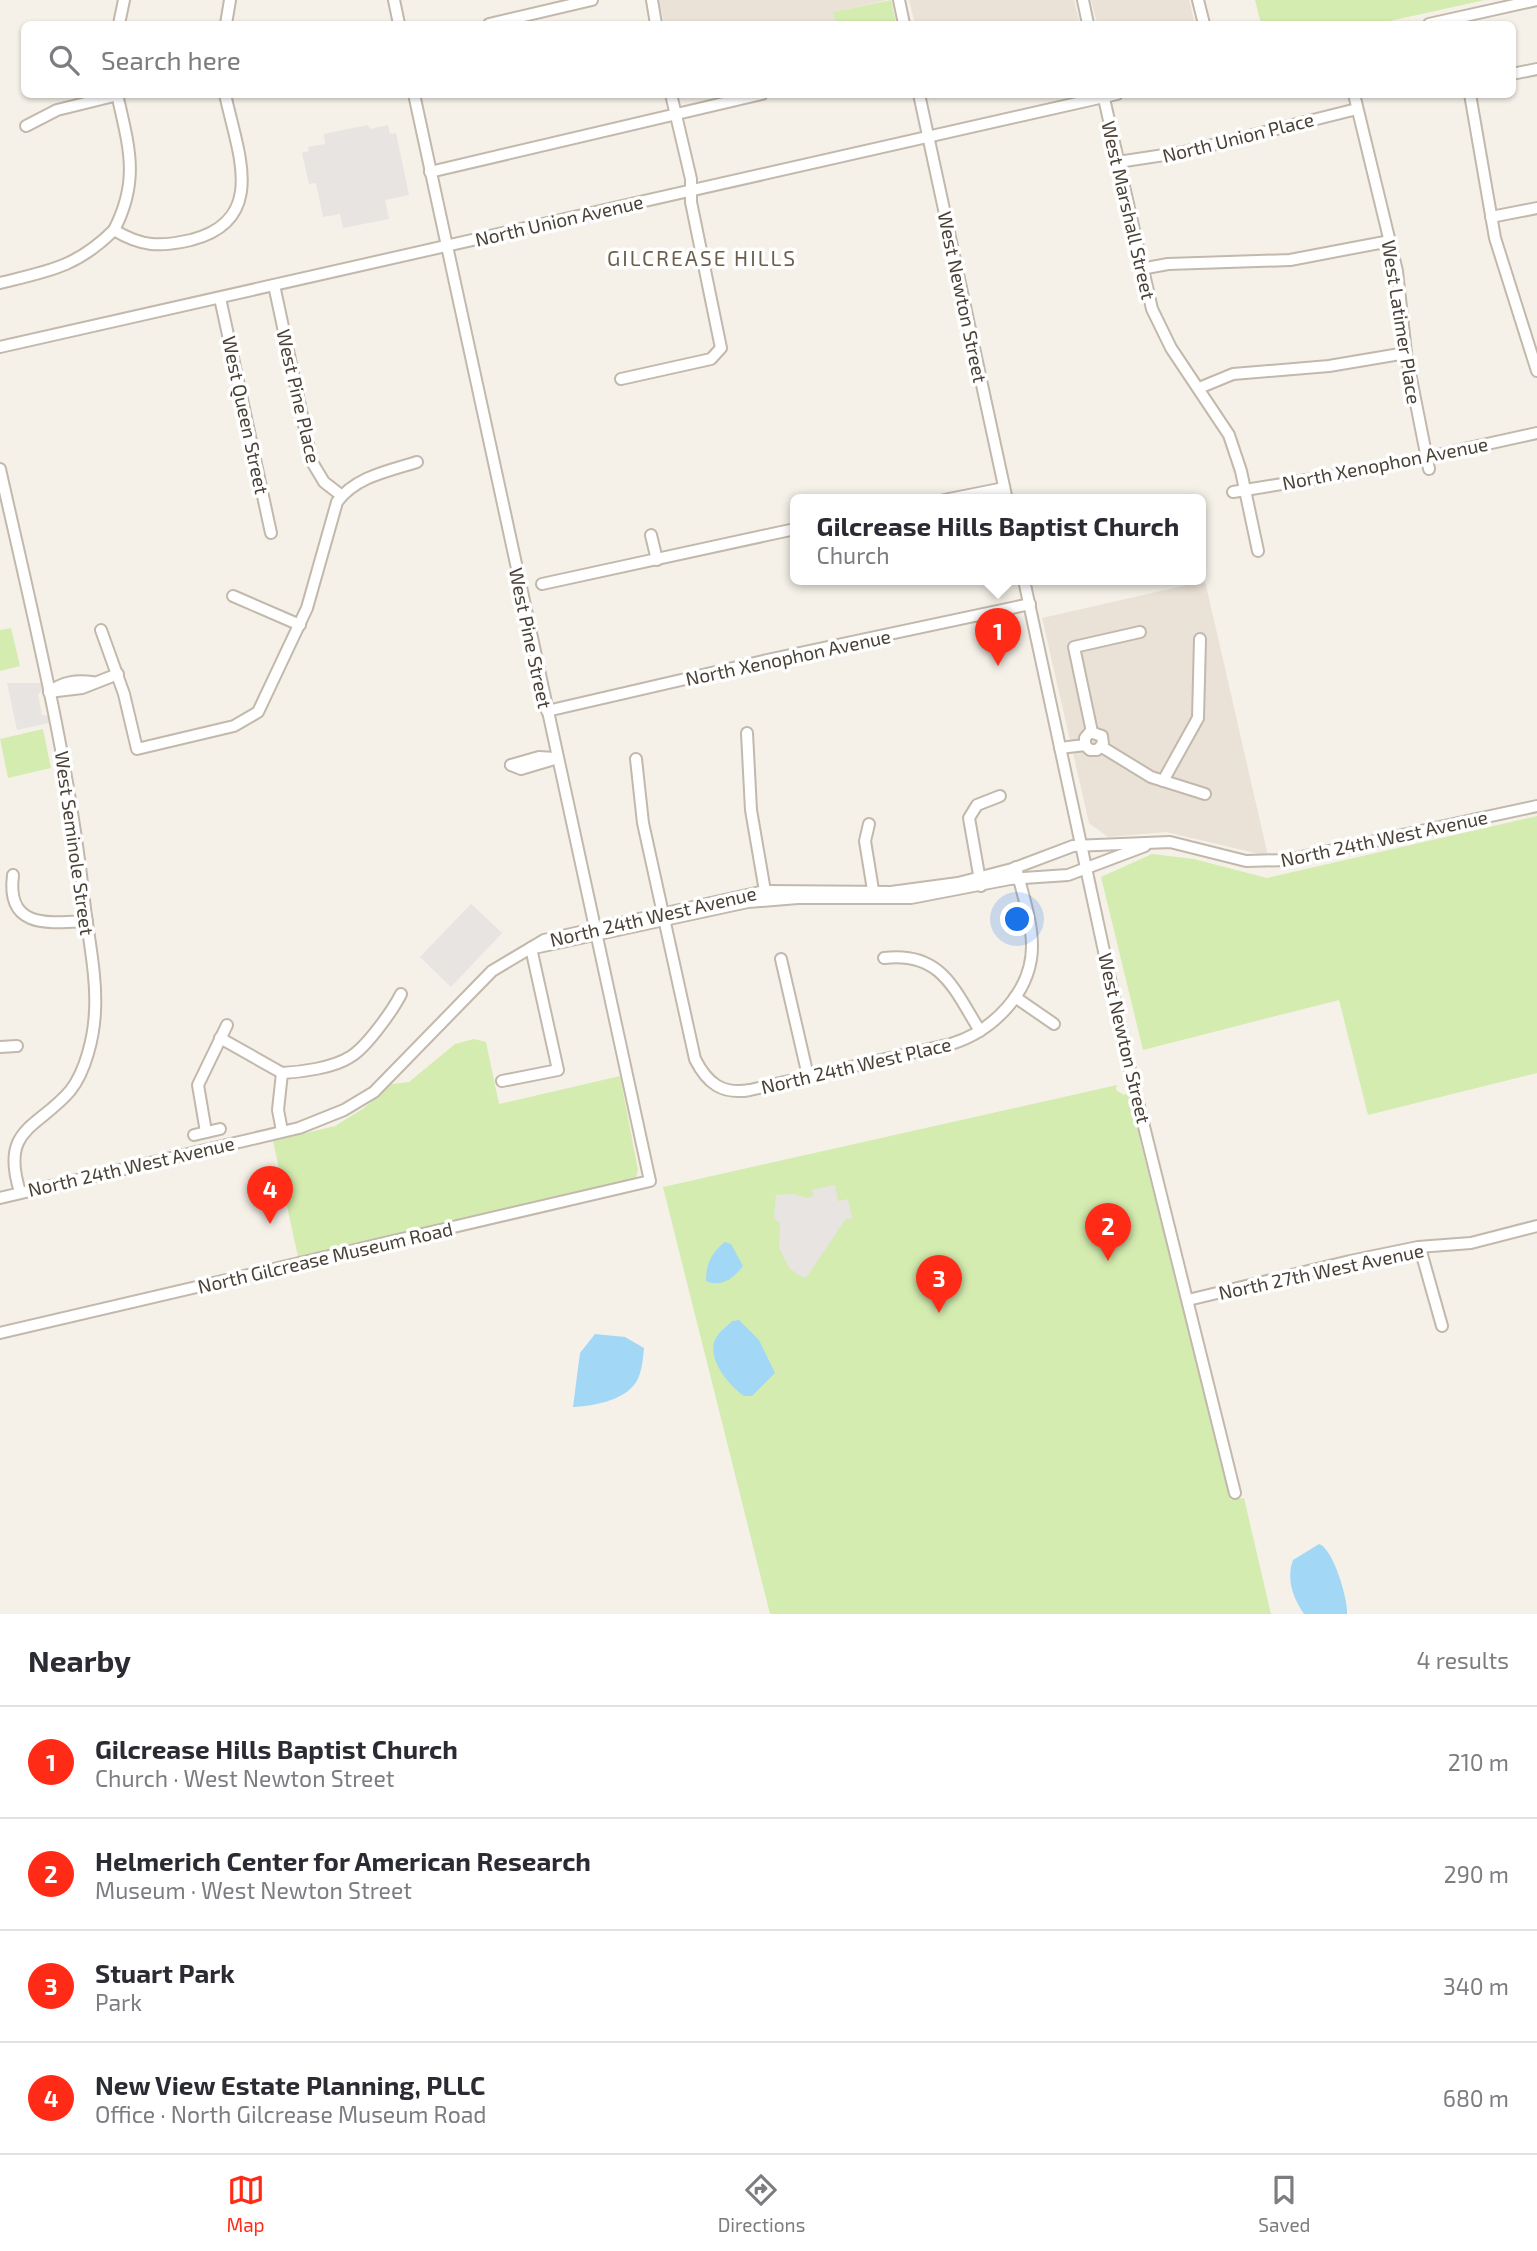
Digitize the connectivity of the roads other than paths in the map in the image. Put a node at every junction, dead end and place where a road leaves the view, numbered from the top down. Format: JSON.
{"nodes":[{"id":1,"x":124,"y":0,"type":"edge"},
{"id":2,"x":230,"y":0,"type":"edge"},
{"id":3,"x":394,"y":0,"type":"edge"},
{"id":4,"x":592,"y":0,"type":"edge"},
{"id":5,"x":652,"y":0,"type":"edge"},
{"id":6,"x":899,"y":0,"type":"edge"},
{"id":7,"x":1083,"y":0,"type":"edge"},
{"id":8,"x":1198,"y":0,"type":"edge"},
{"id":9,"x":1537,"y":0,"type":"edge"},
{"id":10,"x":120,"y":21,"type":"edge"},
{"id":11,"x":226,"y":21,"type":"edge"},
{"id":12,"x":398,"y":21,"type":"edge"},
{"id":13,"x":502,"y":21,"type":"edge"},
{"id":14,"x":656,"y":21,"type":"edge"},
{"id":15,"x":903,"y":21,"type":"edge"},
{"id":16,"x":1087,"y":21,"type":"edge"},
{"id":17,"x":1203,"y":21,"type":"edge"},
{"id":18,"x":1457,"y":21,"type":"edge"},
{"id":19,"x":1537,"y":69,"type":"edge"},
{"id":20,"x":1516,"y":73,"type":"edge"},
{"id":21,"x":106,"y":98,"type":"edge"},
{"id":22,"x":118,"y":98,"type":"edge"},
{"id":23,"x":226,"y":98,"type":"edge"},
{"id":24,"x":415,"y":98,"type":"edge"},
{"id":25,"x":672,"y":98,"type":"edge"},
{"id":26,"x":746,"y":98,"type":"edge"},
{"id":27,"x":920,"y":98,"type":"edge"},
{"id":28,"x":1094,"y":98,"type":"edge"},
{"id":29,"x":1103,"y":98,"type":"edge"},
{"id":30,"x":1355,"y":98,"type":"edge"},
{"id":31,"x":1471,"y":98,"type":"edge"},
{"id":32,"x":1357,"y":109,"type":"junction"},
{"id":33,"x":676,"y":115,"type":"junction"},
{"id":34,"x":26,"y":125,"type":"dead end"},
{"id":35,"x":929,"y":136,"type":"junction"},
{"id":36,"x":1118,"y":162,"type":"junction"},
{"id":37,"x":430,"y":172,"type":"junction"},
{"id":38,"x":691,"y":190,"type":"junction"},
{"id":39,"x":1537,"y":208,"type":"edge"},
{"id":40,"x":1491,"y":217,"type":"junction"},
{"id":41,"x":114,"y":230,"type":"junction"},
{"id":42,"x":1390,"y":241,"type":"junction"},
{"id":43,"x":447,"y":247,"type":"junction"},
{"id":44,"x":1141,"y":269,"type":"junction"},
{"id":45,"x":0,"y":283,"type":"edge"},
{"id":46,"x":274,"y":285,"type":"junction"},
{"id":47,"x":220,"y":298,"type":"junction"},
{"id":48,"x":1537,"y":321,"type":"edge"},
{"id":49,"x":1524,"y":324,"type":"junction"},
{"id":50,"x":0,"y":347,"type":"edge"},
{"id":51,"x":1406,"y":353,"type":"junction"},
{"id":52,"x":1537,"y":371,"type":"edge"},
{"id":53,"x":621,"y":379,"type":"dead end"},
{"id":54,"x":1199,"y":388,"type":"junction"},
{"id":55,"x":1537,"y":433,"type":"edge"},
{"id":56,"x":1426,"y":457,"type":"junction"},
{"id":57,"x":417,"y":462,"type":"dead end"},
{"id":58,"x":0,"y":469,"type":"edge"},
{"id":59,"x":1429,"y":469,"type":"dead end"},
{"id":60,"x":1004,"y":488,"type":"junction"},
{"id":61,"x":1239,"y":491,"type":"junction"},
{"id":62,"x":974,"y":494,"type":"edge"},
{"id":63,"x":1006,"y":494,"type":"edge"},
{"id":64,"x":342,"y":496,"type":"junction"},
{"id":65,"x":790,"y":530,"type":"edge"},
{"id":66,"x":271,"y":533,"type":"dead end"},
{"id":67,"x":651,"y":535,"type":"dead end"},
{"id":68,"x":1258,"y":551,"type":"dead end"},
{"id":69,"x":657,"y":560,"type":"junction"},
{"id":70,"x":542,"y":584,"type":"dead end"},
{"id":71,"x":1025,"y":585,"type":"edge"},
{"id":72,"x":233,"y":596,"type":"dead end"},
{"id":73,"x":1030,"y":604,"type":"junction"},
{"id":74,"x":300,"y":625,"type":"junction"},
{"id":75,"x":101,"y":630,"type":"dead end"},
{"id":76,"x":1140,"y":632,"type":"dead end"},
{"id":77,"x":1200,"y":639,"type":"dead end"},
{"id":78,"x":118,"y":674,"type":"junction"},
{"id":79,"x":49,"y":692,"type":"junction"},
{"id":80,"x":547,"y":711,"type":"junction"},
{"id":81,"x":1092,"y":732,"type":"junction"},
{"id":82,"x":747,"y":733,"type":"dead end"},
{"id":83,"x":1085,"y":745,"type":"junction"},
{"id":84,"x":1102,"y":747,"type":"junction"},
{"id":85,"x":1060,"y":748,"type":"junction"},
{"id":86,"x":636,"y":759,"type":"dead end"},
{"id":87,"x":1163,"y":781,"type":"junction"},
{"id":88,"x":1205,"y":794,"type":"dead end"},
{"id":89,"x":1000,"y":796,"type":"dead end"},
{"id":90,"x":1537,"y":806,"type":"edge"},
{"id":91,"x":869,"y":824,"type":"dead end"},
{"id":92,"x":1148,"y":844,"type":"junction"},
{"id":93,"x":1082,"y":845,"type":"junction"},
{"id":94,"x":1087,"y":870,"type":"junction"},
{"id":95,"x":1017,"y":873,"type":"junction"},
{"id":96,"x":13,"y":875,"type":"dead end"},
{"id":97,"x":981,"y":882,"type":"junction"},
{"id":98,"x":766,"y":895,"type":"junction"},
{"id":99,"x":874,"y":896,"type":"junction"},
{"id":100,"x":663,"y":916,"type":"junction"},
{"id":101,"x":86,"y":920,"type":"junction"},
{"id":102,"x":595,"y":932,"type":"junction"},
{"id":103,"x":531,"y":948,"type":"junction"},
{"id":104,"x":884,"y":957,"type":"dead end"},
{"id":105,"x":781,"y":959,"type":"dead end"},
{"id":106,"x":401,"y":994,"type":"dead end"},
{"id":107,"x":1016,"y":997,"type":"junction"},
{"id":108,"x":227,"y":1024,"type":"dead end"},
{"id":109,"x":1054,"y":1024,"type":"dead end"},
{"id":110,"x":980,"y":1031,"type":"junction"},
{"id":111,"x":220,"y":1038,"type":"junction"},
{"id":112,"x":17,"y":1046,"type":"dead end"},
{"id":113,"x":0,"y":1047,"type":"edge"},
{"id":114,"x":282,"y":1073,"type":"junction"},
{"id":115,"x":808,"y":1076,"type":"junction"},
{"id":116,"x":502,"y":1082,"type":"dead end"},
{"id":117,"x":220,"y":1129,"type":"dead end"},
{"id":118,"x":286,"y":1130,"type":"junction"},
{"id":119,"x":206,"y":1132,"type":"junction"},
{"id":120,"x":194,"y":1135,"type":"dead end"},
{"id":121,"x":650,"y":1181,"type":"joint"},
{"id":122,"x":20,"y":1192,"type":"junction"},
{"id":123,"x":0,"y":1198,"type":"edge"},
{"id":124,"x":1537,"y":1226,"type":"edge"},
{"id":125,"x":1420,"y":1248,"type":"junction"},
{"id":126,"x":1188,"y":1300,"type":"junction"},
{"id":127,"x":1442,"y":1326,"type":"dead end"},
{"id":128,"x":0,"y":1333,"type":"edge"},
{"id":129,"x":1235,"y":1493,"type":"dead end"}],
"edges":[{"from":1,"to":10,"type":"street"},
{"from":2,"to":11,"type":"street"},
{"from":3,"to":12,"type":"street"},
{"from":4,"to":13,"type":"street"},
{"from":5,"to":14,"type":"street"},
{"from":6,"to":15,"type":"street"},
{"from":7,"to":16,"type":"street"},
{"from":8,"to":17,"type":"street"},
{"from":9,"to":18,"type":"street"},
{"from":19,"to":20,"type":"street"},
{"from":21,"to":34,"type":"street"},
{"from":22,"to":41,"type":"street"},
{"from":23,"to":41,"type":"street"},
{"from":24,"to":37,"type":"street","name":"West Pine Street"},
{"from":25,"to":33,"type":"street"},
{"from":26,"to":33,"type":"street"},
{"from":27,"to":35,"type":"street","name":"West Newton Street"},
{"from":28,"to":35,"type":"street","name":"North Union Avenue"},
{"from":29,"to":36,"type":"street","name":"West Marshall Street"},
{"from":30,"to":32,"type":"street","name":"West Latimer Place"},
{"from":31,"to":40,"type":"street"},
{"from":32,"to":36,"type":"street","name":"North Union Place"},
{"from":32,"to":42,"type":"street","name":"West Latimer Place"},
{"from":33,"to":37,"type":"street"},
{"from":33,"to":38,"type":"street"},
{"from":35,"to":38,"type":"street","name":"North Union Avenue"},
{"from":35,"to":60,"type":"street","name":"West Newton Street"},
{"from":36,"to":44,"type":"street","name":"West Marshall Street"},
{"from":37,"to":43,"type":"street","name":"West Pine Street"},
{"from":38,"to":43,"type":"street","name":"North Union Avenue"},
{"from":38,"to":53,"type":"street"},
{"from":39,"to":40,"type":"street"},
{"from":40,"to":49,"type":"street"},
{"from":41,"to":45,"type":"street"},
{"from":42,"to":44,"type":"street"},
{"from":42,"to":51,"type":"street","name":"West Latimer Place"},
{"from":43,"to":46,"type":"street","name":"North Union Avenue"},
{"from":43,"to":80,"type":"street","name":"West Pine Street"},
{"from":44,"to":54,"type":"street","name":"West Marshall Street"},
{"from":46,"to":47,"type":"street","name":"North Union Avenue"},
{"from":46,"to":64,"type":"street","name":"West Pine Place"},
{"from":47,"to":50,"type":"street","name":"North Union Avenue"},
{"from":47,"to":66,"type":"street","name":"West Queen Street"},
{"from":48,"to":49,"type":"street"},
{"from":49,"to":52,"type":"street"},
{"from":51,"to":54,"type":"street"},
{"from":51,"to":56,"type":"street","name":"West Latimer Place"},
{"from":54,"to":61,"type":"street","name":"West Marshall Street"},
{"from":55,"to":56,"type":"street","name":"North Xenophon Avenue"},
{"from":56,"to":59,"type":"street","name":"West Latimer Place"},
{"from":56,"to":61,"type":"street","name":"North Xenophon Avenue"},
{"from":57,"to":64,"type":"street"},
{"from":58,"to":79,"type":"street","name":"West Seminole Street"},
{"from":60,"to":62,"type":"street"},
{"from":60,"to":63,"type":"street","name":"West Newton Street"},
{"from":61,"to":68,"type":"street","name":"West Marshall Street"},
{"from":64,"to":74,"type":"street"},
{"from":65,"to":69,"type":"street"},
{"from":67,"to":69,"type":"street"},
{"from":69,"to":70,"type":"street"},
{"from":71,"to":73,"type":"street","name":"West Newton Street"},
{"from":72,"to":74,"type":"street"},
{"from":73,"to":80,"type":"street","name":"North Xenophon Avenue"},
{"from":73,"to":85,"type":"street","name":"West Newton Street"},
{"from":74,"to":78,"type":"street"},
{"from":75,"to":78,"type":"street"},
{"from":76,"to":81,"type":"street"},
{"from":77,"to":87,"type":"street"},
{"from":78,"to":79,"type":"street"},
{"from":79,"to":101,"type":"street","name":"West Seminole Street"},
{"from":80,"to":102,"type":"street","name":"West Pine Street"},
{"from":81,"to":83,"type":"street"},
{"from":81,"to":84,"type":"street"},
{"from":82,"to":98,"type":"street"},
{"from":83,"to":84,"type":"street"},
{"from":83,"to":85,"type":"street"},
{"from":84,"to":87,"type":"street"},
{"from":85,"to":93,"type":"street","name":"West Newton Street"},
{"from":86,"to":100,"type":"street"},
{"from":87,"to":88,"type":"street"},
{"from":89,"to":97,"type":"street"},
{"from":90,"to":92,"type":"street","name":"North 24th West Avenue"},
{"from":91,"to":99,"type":"street"},
{"from":92,"to":93,"type":"street","name":"North 24th West Avenue"},
{"from":92,"to":94,"type":"street","name":"North 24th West Avenue"},
{"from":93,"to":94,"type":"street","name":"West Newton Street"},
{"from":93,"to":95,"type":"street","name":"North 24th West Avenue"},
{"from":94,"to":95,"type":"street","name":"North 24th West Avenue"},
{"from":94,"to":126,"type":"street","name":"West Newton Street"},
{"from":95,"to":97,"type":"street","name":"North 24th West Avenue"},
{"from":95,"to":107,"type":"street","name":"North 24th West Place"},
{"from":96,"to":101,"type":"street"},
{"from":97,"to":99,"type":"street","name":"North 24th West Avenue"},
{"from":98,"to":99,"type":"street","name":"North 24th West Avenue"},
{"from":98,"to":100,"type":"street","name":"North 24th West Avenue"},
{"from":100,"to":102,"type":"street","name":"North 24th West Avenue"},
{"from":100,"to":115,"type":"street","name":"North 24th West Place"},
{"from":101,"to":122,"type":"street","name":"West Seminole Street"},
{"from":102,"to":103,"type":"street","name":"North 24th West Avenue"},
{"from":102,"to":121,"type":"street","name":"West Pine Street"},
{"from":103,"to":116,"type":"street"},
{"from":103,"to":118,"type":"street","name":"North 24th West Avenue"},
{"from":104,"to":110,"type":"street"},
{"from":105,"to":115,"type":"street"},
{"from":106,"to":114,"type":"street"},
{"from":107,"to":109,"type":"street"},
{"from":107,"to":110,"type":"street","name":"North 24th West Place"},
{"from":108,"to":111,"type":"street"},
{"from":110,"to":115,"type":"street","name":"North 24th West Place"},
{"from":111,"to":114,"type":"street"},
{"from":111,"to":119,"type":"street"},
{"from":112,"to":113,"type":"street"},
{"from":114,"to":118,"type":"street"},
{"from":117,"to":119,"type":"street"},
{"from":118,"to":122,"type":"street","name":"North 24th West Avenue"},
{"from":119,"to":120,"type":"street"},
{"from":121,"to":128,"type":"street","name":"North Gilcrease Museum Road"},
{"from":122,"to":123,"type":"street","name":"North 24th West Avenue"},
{"from":124,"to":125,"type":"street","name":"North 27th West Avenue"},
{"from":125,"to":126,"type":"street","name":"North 27th West Avenue"},
{"from":125,"to":127,"type":"street"},
{"from":126,"to":129,"type":"street","name":"West Newton Street"}]}
